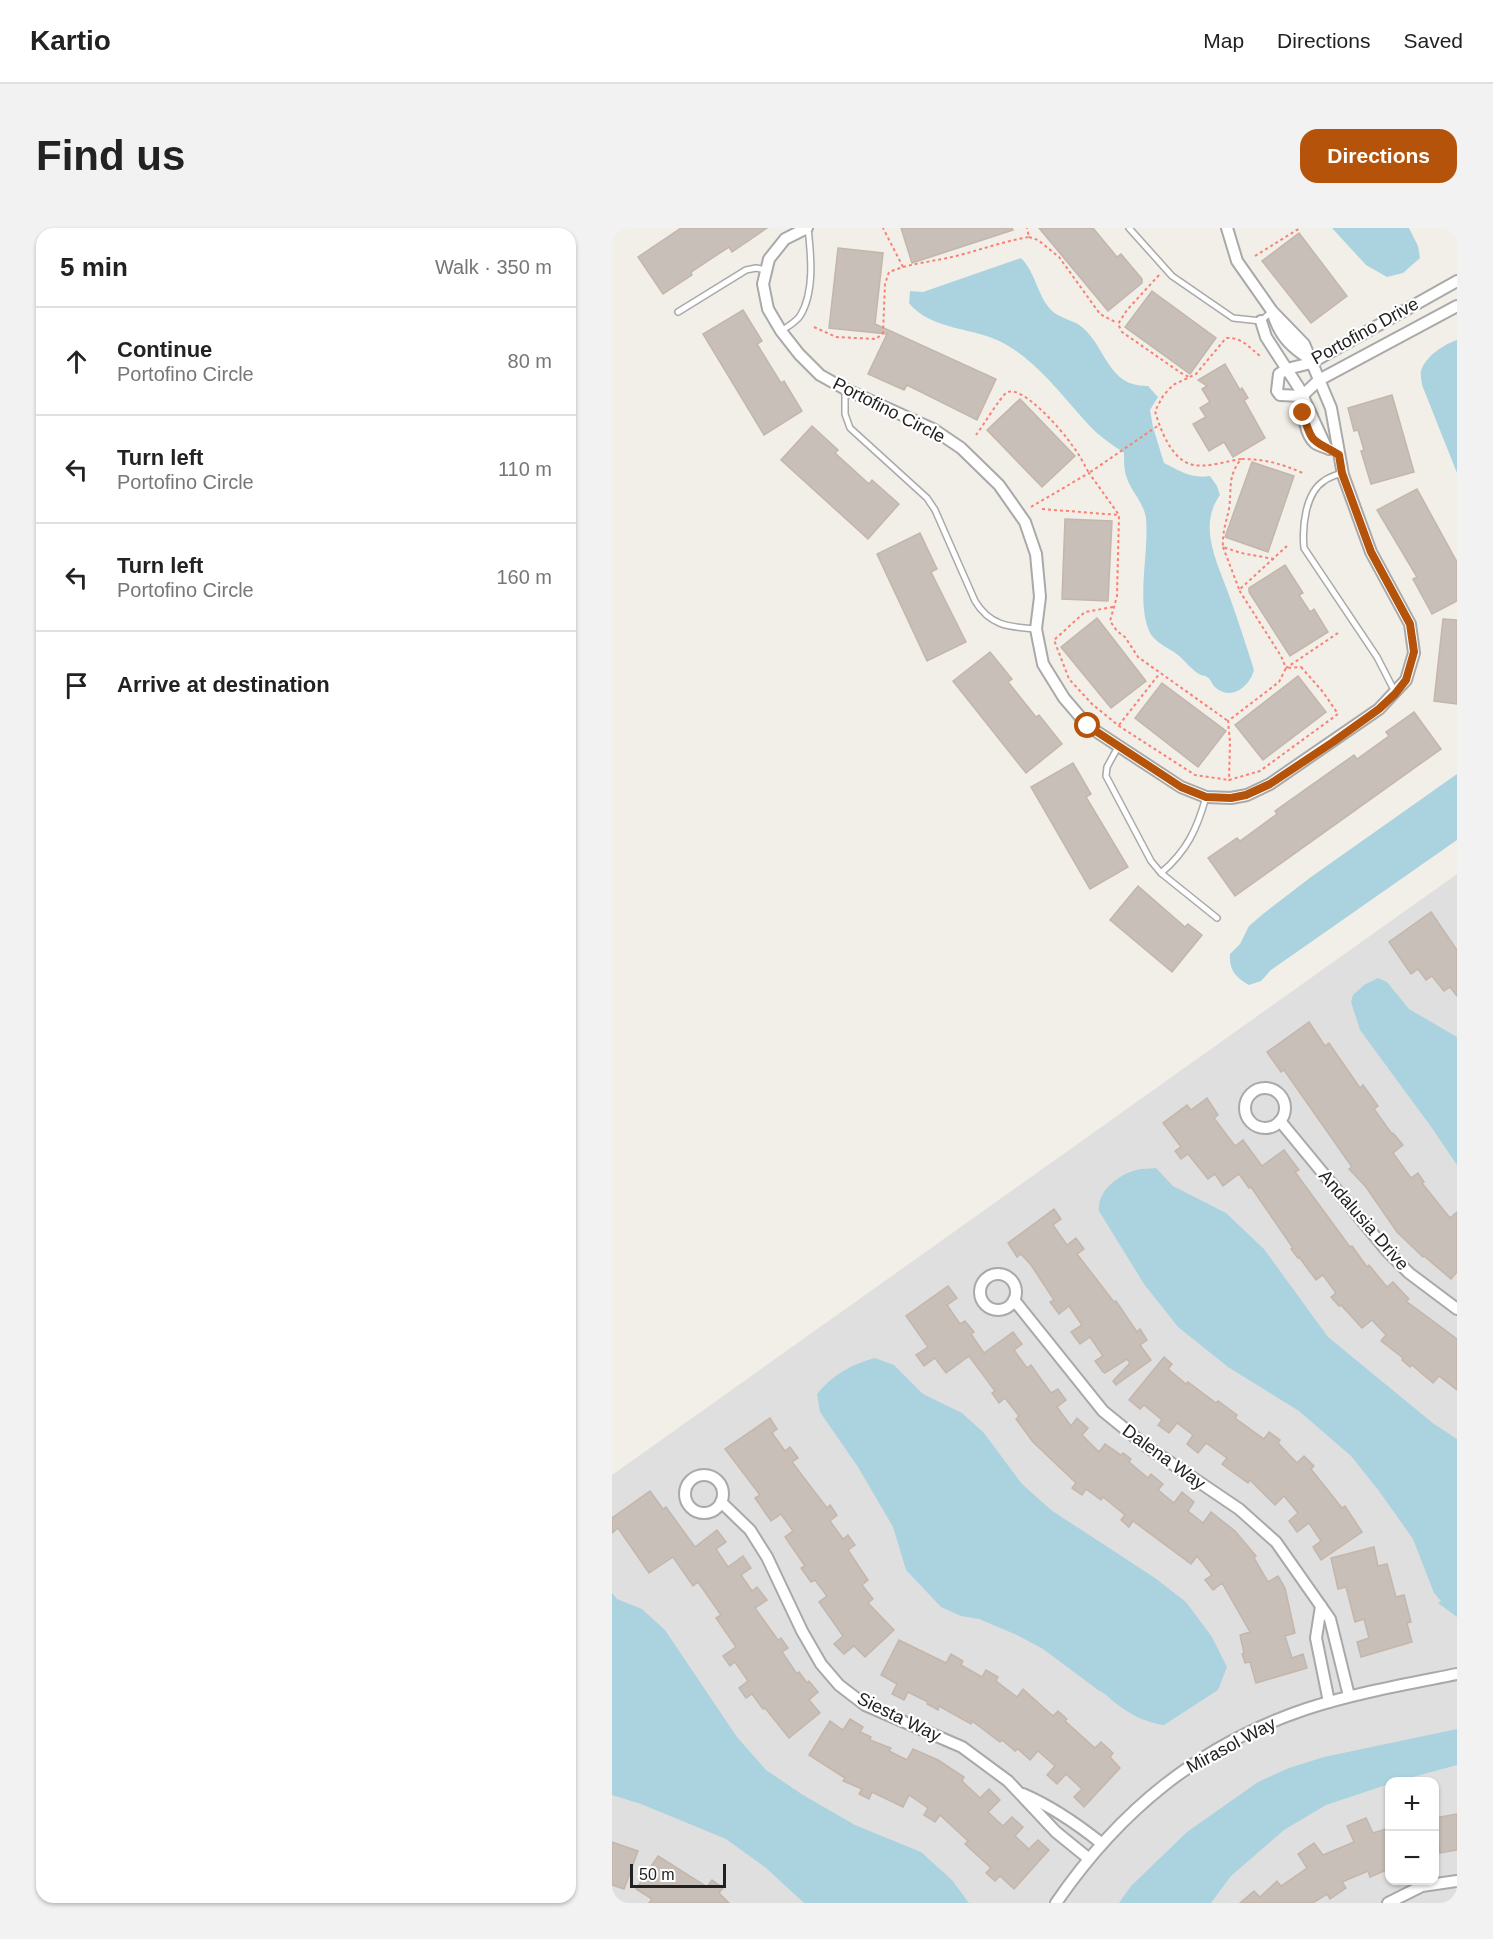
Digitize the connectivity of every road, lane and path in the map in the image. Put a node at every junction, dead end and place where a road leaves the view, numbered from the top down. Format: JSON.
{"nodes":[{"id":1,"x":807,"y":228,"type":"edge"},
{"id":2,"x":883,"y":228,"type":"edge"},
{"id":3,"x":1028,"y":228,"type":"edge"},
{"id":4,"x":1129,"y":228,"type":"edge"},
{"id":5,"x":1227,"y":228,"type":"edge"},
{"id":6,"x":1300,"y":228,"type":"edge"},
{"id":7,"x":1029,"y":237,"type":"junction"},
{"id":8,"x":1255,"y":256,"type":"dead end"},
{"id":9,"x":903,"y":267,"type":"junction"},
{"id":10,"x":766,"y":270,"type":"junction"},
{"id":11,"x":1159,"y":275,"type":"dead end"},
{"id":12,"x":1457,"y":281,"type":"edge"},
{"id":13,"x":1457,"y":306,"type":"edge"},
{"id":14,"x":1272,"y":311,"type":"junction"},
{"id":15,"x":678,"y":312,"type":"dead end"},
{"id":16,"x":1261,"y":321,"type":"junction"},
{"id":17,"x":1118,"y":324,"type":"junction"},
{"id":18,"x":814,"y":327,"type":"dead end"},
{"id":19,"x":781,"y":330,"type":"junction"},
{"id":20,"x":1262,"y":357,"type":"dead end"},
{"id":21,"x":1310,"y":361,"type":"junction"},
{"id":22,"x":1287,"y":369,"type":"junction"},
{"id":23,"x":1191,"y":378,"type":"junction"},
{"id":24,"x":1318,"y":380,"type":"junction"},
{"id":25,"x":845,"y":389,"type":"junction"},
{"id":26,"x":1303,"y":398,"type":"junction"},
{"id":27,"x":1158,"y":425,"type":"junction"},
{"id":28,"x":976,"y":435,"type":"dead end"},
{"id":29,"x":1339,"y":455,"type":"junction"},
{"id":30,"x":1241,"y":459,"type":"junction"},
{"id":31,"x":1089,"y":473,"type":"junction"},
{"id":32,"x":1342,"y":473,"type":"junction"},
{"id":33,"x":1305,"y":474,"type":"dead end"},
{"id":34,"x":1031,"y":507,"type":"dead end"},
{"id":35,"x":1042,"y":510,"type":"dead end"},
{"id":36,"x":1119,"y":515,"type":"junction"},
{"id":37,"x":1287,"y":546,"type":"dead end"},
{"id":38,"x":1223,"y":547,"type":"junction"},
{"id":39,"x":1274,"y":559,"type":"junction"},
{"id":40,"x":1239,"y":590,"type":"junction"},
{"id":41,"x":1113,"y":607,"type":"junction"},
{"id":42,"x":1036,"y":629,"type":"junction"},
{"id":43,"x":1338,"y":633,"type":"dead end"},
{"id":44,"x":1286,"y":668,"type":"junction"},
{"id":45,"x":1160,"y":673,"type":"junction"},
{"id":46,"x":1395,"y":694,"type":"junction"},
{"id":47,"x":1228,"y":721,"type":"junction"},
{"id":48,"x":1119,"y":726,"type":"junction"},
{"id":49,"x":1118,"y":747,"type":"junction"},
{"id":50,"x":1229,"y":780,"type":"junction"},
{"id":51,"x":1206,"y":797,"type":"junction"},
{"id":52,"x":1161,"y":873,"type":"junction"},
{"id":53,"x":1217,"y":918,"type":"dead end"},
{"id":54,"x":1281,"y":1121,"type":"dead end"},
{"id":55,"x":1014,"y":1300,"type":"dead end"},
{"id":56,"x":1457,"y":1309,"type":"edge"},
{"id":57,"x":721,"y":1502,"type":"dead end"},
{"id":58,"x":1321,"y":1606,"type":"junction"},
{"id":59,"x":1457,"y":1674,"type":"edge"},
{"id":60,"x":1349,"y":1696,"type":"junction"},
{"id":61,"x":1329,"y":1702,"type":"junction"},
{"id":62,"x":1020,"y":1793,"type":"junction"},
{"id":63,"x":1101,"y":1843,"type":"junction"},
{"id":64,"x":1088,"y":1858,"type":"junction"},
{"id":65,"x":1457,"y":1881,"type":"edge"},
{"id":66,"x":1056,"y":1903,"type":"edge"},
{"id":67,"x":1388,"y":1903,"type":"edge"}],
"edges":[{"from":1,"to":10,"type":"street","name":"Portofino Circle"},
{"from":1,"to":19,"type":"lane"},
{"from":2,"to":9,"type":"path"},
{"from":3,"to":7,"type":"path"},
{"from":4,"to":16,"type":"lane"},
{"from":5,"to":14,"type":"street"},
{"from":6,"to":8,"type":"path"},
{"from":7,"to":9,"type":"path"},
{"from":7,"to":17,"type":"path"},
{"from":9,"to":18,"type":"path"},
{"from":10,"to":15,"type":"lane"},
{"from":10,"to":19,"type":"street","name":"Portofino Circle"},
{"from":11,"to":17,"type":"path"},
{"from":12,"to":21,"type":"street","name":"Portofino Drive"},
{"from":13,"to":24,"type":"street","name":"Portofino Drive"},
{"from":14,"to":16,"type":"lane"},
{"from":14,"to":21,"type":"street"},
{"from":16,"to":22,"type":"street"},
{"from":17,"to":23,"type":"path"},
{"from":19,"to":25,"type":"street","name":"Portofino Circle"},
{"from":20,"to":23,"type":"path"},
{"from":21,"to":22,"type":"street","name":"Portofino Drive"},
{"from":21,"to":24,"type":"street","name":"Portofino Circle"},
{"from":22,"to":26,"type":"street"},
{"from":22,"to":26,"type":"street","name":"Portofino Drive"},
{"from":23,"to":27,"type":"path"},
{"from":24,"to":26,"type":"street","name":"Portofino Drive"},
{"from":24,"to":29,"type":"street","name":"Portofino Circle"},
{"from":25,"to":42,"type":"lane"},
{"from":25,"to":42,"type":"street","name":"Portofino Circle"},
{"from":26,"to":29,"type":"street"},
{"from":27,"to":30,"type":"path"},
{"from":27,"to":31,"type":"path"},
{"from":28,"to":31,"type":"path"},
{"from":29,"to":32,"type":"street","name":"Portofino Circle"},
{"from":30,"to":33,"type":"path"},
{"from":30,"to":38,"type":"path"},
{"from":31,"to":34,"type":"path"},
{"from":31,"to":36,"type":"path"},
{"from":32,"to":46,"type":"street","name":"Portofino Circle"},
{"from":32,"to":46,"type":"lane"},
{"from":35,"to":36,"type":"path"},
{"from":36,"to":41,"type":"path"},
{"from":37,"to":39,"type":"path"},
{"from":38,"to":39,"type":"path"},
{"from":38,"to":40,"type":"path"},
{"from":39,"to":40,"type":"path"},
{"from":40,"to":44,"type":"path"},
{"from":41,"to":45,"type":"path"},
{"from":41,"to":48,"type":"path"},
{"from":42,"to":49,"type":"street","name":"Portofino Circle"},
{"from":43,"to":44,"type":"path"},
{"from":44,"to":47,"type":"path"},
{"from":44,"to":50,"type":"path"},
{"from":45,"to":47,"type":"path"},
{"from":45,"to":48,"type":"path"},
{"from":46,"to":51,"type":"street","name":"Portofino Circle"},
{"from":47,"to":50,"type":"path"},
{"from":48,"to":50,"type":"path"},
{"from":49,"to":51,"type":"street","name":"Portofino Circle"},
{"from":49,"to":52,"type":"lane"},
{"from":51,"to":52,"type":"lane"},
{"from":52,"to":53,"type":"lane"},
{"from":54,"to":56,"type":"street","name":"Andalusia Drive"},
{"from":55,"to":58,"type":"street","name":"Dalena Way"},
{"from":57,"to":62,"type":"street","name":"Siesta Way"},
{"from":58,"to":60,"type":"street","name":"Dalena Way"},
{"from":58,"to":61,"type":"street"},
{"from":59,"to":60,"type":"street","name":"Mirasol Way"},
{"from":60,"to":61,"type":"street","name":"Mirasol Way"},
{"from":61,"to":63,"type":"street","name":"Mirasol Way"},
{"from":62,"to":63,"type":"street","name":"Siesta Way"},
{"from":62,"to":64,"type":"street","name":"Siesta Way"},
{"from":63,"to":64,"type":"street","name":"Mirasol Way"},
{"from":64,"to":66,"type":"street","name":"Mirasol Way"},
{"from":65,"to":67,"type":"street"}]}
